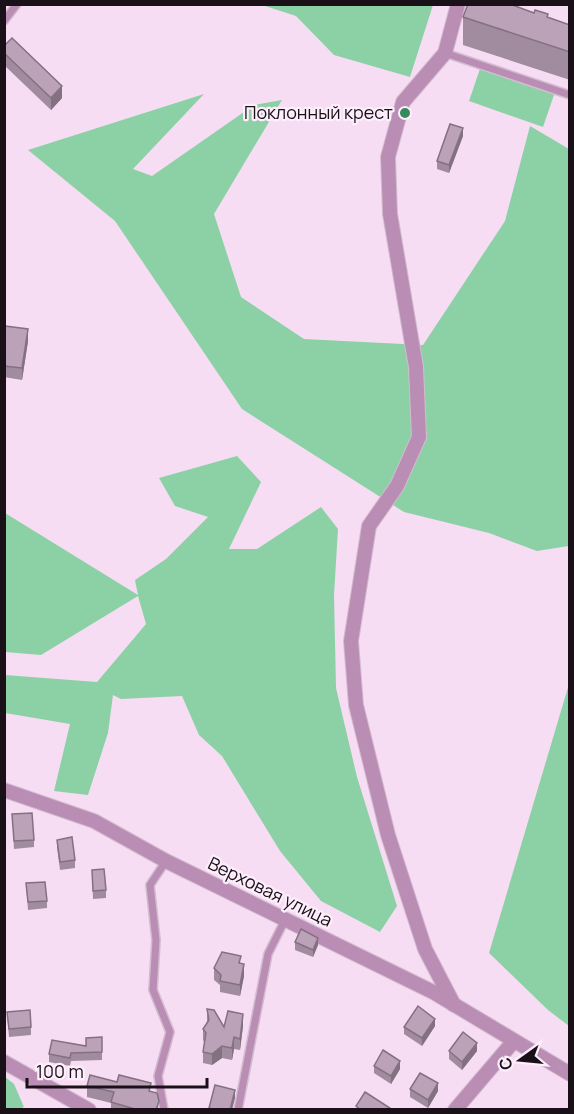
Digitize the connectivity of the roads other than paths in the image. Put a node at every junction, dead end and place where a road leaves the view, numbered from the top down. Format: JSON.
{"nodes":[{"id":1,"x":17,"y":4,"type":"edge"},
{"id":2,"x":458,"y":4,"type":"edge"},
{"id":3,"x":4,"y":21,"type":"edge"},
{"id":4,"x":446,"y":52,"type":"junction"},
{"id":5,"x":570,"y":95,"type":"edge"},
{"id":6,"x":4,"y":790,"type":"edge"},
{"id":7,"x":166,"y":861,"type":"junction"},
{"id":8,"x":285,"y":920,"type":"junction"},
{"id":9,"x":454,"y":1005,"type":"junction"},
{"id":10,"x":513,"y":1042,"type":"junction"},
{"id":11,"x":4,"y":1062,"type":"edge"},
{"id":12,"x":570,"y":1074,"type":"edge"},
{"id":13,"x":89,"y":1110,"type":"edge"},
{"id":14,"x":164,"y":1110,"type":"edge"},
{"id":15,"x":238,"y":1110,"type":"edge"},
{"id":16,"x":455,"y":1110,"type":"edge"}],
"edges":[{"from":1,"to":3,"type":"lane"},
{"from":2,"to":4,"type":"street"},
{"from":4,"to":5,"type":"lane"},
{"from":4,"to":9,"type":"street"},
{"from":6,"to":7,"type":"street","name":"Верховая улица"},
{"from":7,"to":8,"type":"street","name":"Верховая улица"},
{"from":7,"to":14,"type":"lane"},
{"from":8,"to":9,"type":"street","name":"Верховая улица"},
{"from":8,"to":15,"type":"lane"},
{"from":9,"to":10,"type":"street","name":"Верховая улица"},
{"from":10,"to":12,"type":"street","name":"Верховая улица"},
{"from":10,"to":16,"type":"street"},
{"from":11,"to":13,"type":"street"}]}
